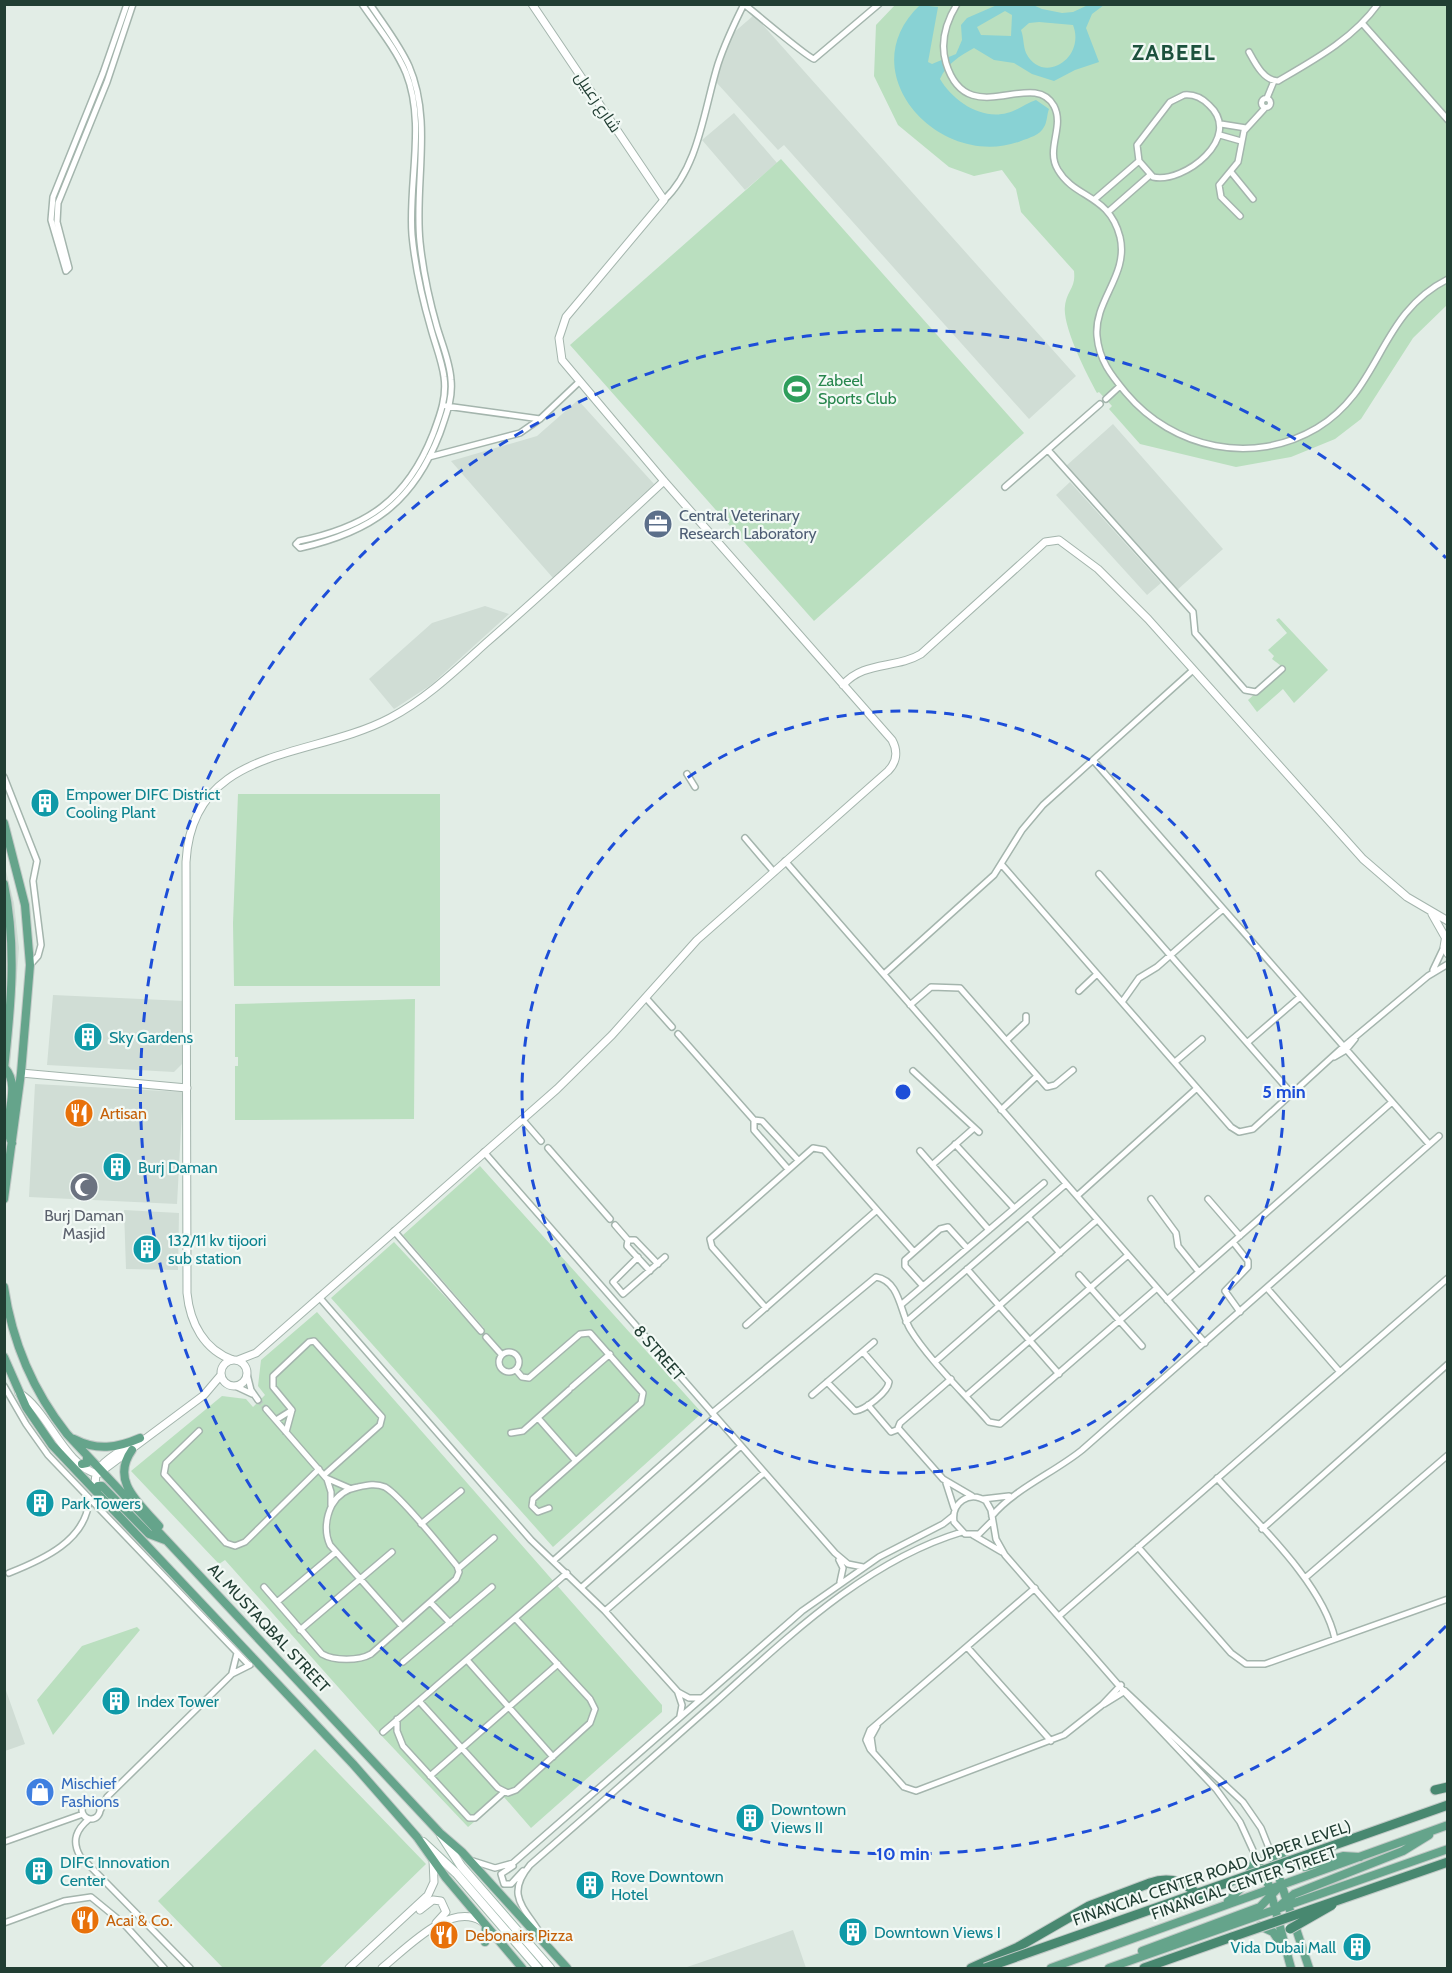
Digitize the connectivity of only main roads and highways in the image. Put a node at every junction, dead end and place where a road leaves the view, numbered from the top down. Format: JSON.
{"nodes":[{"id":1,"x":4,"y":823,"type":"edge"},
{"id":2,"x":6,"y":837,"type":"edge"},
{"id":3,"x":4,"y":884,"type":"edge"},
{"id":4,"x":6,"y":1034,"type":"edge"},
{"id":5,"x":4,"y":1068,"type":"edge"},
{"id":6,"x":12,"y":1143,"type":"junction"},
{"id":7,"x":4,"y":1199,"type":"edge"},
{"id":8,"x":4,"y":1287,"type":"edge"},
{"id":9,"x":4,"y":1357,"type":"edge"},
{"id":10,"x":67,"y":1434,"type":"junction"},
{"id":11,"x":140,"y":1438,"type":"road end"},
{"id":12,"x":132,"y":1450,"type":"road end"},
{"id":13,"x":98,"y":1493,"type":"junction"},
{"id":14,"x":123,"y":1521,"type":"junction"},
{"id":15,"x":165,"y":1540,"type":"junction"},
{"id":16,"x":134,"y":1546,"type":"road end"},
{"id":17,"x":1448,"y":1787,"type":"edge"},
{"id":18,"x":1435,"y":1790,"type":"dead end"},
{"id":19,"x":1448,"y":1805,"type":"edge"},
{"id":20,"x":1448,"y":1825,"type":"edge"},
{"id":21,"x":1436,"y":1829,"type":"junction"},
{"id":22,"x":440,"y":1833,"type":"junction"},
{"id":23,"x":417,"y":1837,"type":"junction"},
{"id":24,"x":1448,"y":1849,"type":"edge"},
{"id":25,"x":1361,"y":1857,"type":"junction"},
{"id":26,"x":1448,"y":1863,"type":"edge"},
{"id":27,"x":1281,"y":1886,"type":"junction"},
{"id":28,"x":1326,"y":1892,"type":"junction"},
{"id":29,"x":1271,"y":1893,"type":"junction"},
{"id":30,"x":1254,"y":1895,"type":"junction"},
{"id":31,"x":1296,"y":1898,"type":"junction"},
{"id":32,"x":1201,"y":1900,"type":"dead end"},
{"id":33,"x":1336,"y":1901,"type":"junction"},
{"id":34,"x":1286,"y":1903,"type":"junction"},
{"id":35,"x":1219,"y":1906,"type":"junction"},
{"id":36,"x":1260,"y":1907,"type":"junction"},
{"id":37,"x":1276,"y":1910,"type":"junction"},
{"id":38,"x":484,"y":1924,"type":"junction"},
{"id":39,"x":1229,"y":1927,"type":"junction"},
{"id":40,"x":1290,"y":1929,"type":"dead end"},
{"id":41,"x":1300,"y":1941,"type":"junction"},
{"id":42,"x":485,"y":1942,"type":"dead end"},
{"id":43,"x":1285,"y":1949,"type":"junction"},
{"id":44,"x":1121,"y":1964,"type":"junction"},
{"id":45,"x":522,"y":1968,"type":"edge"},
{"id":46,"x":538,"y":1968,"type":"edge"},
{"id":47,"x":550,"y":1968,"type":"edge"},
{"id":48,"x":567,"y":1968,"type":"edge"},
{"id":49,"x":970,"y":1968,"type":"edge"},
{"id":50,"x":986,"y":1968,"type":"edge"},
{"id":51,"x":1051,"y":1968,"type":"edge"},
{"id":52,"x":1109,"y":1968,"type":"edge"},
{"id":53,"x":1144,"y":1968,"type":"edge"},
{"id":54,"x":1291,"y":1968,"type":"edge"},
{"id":55,"x":1309,"y":1968,"type":"edge"}],
"edges":[{"from":1,"to":2,"type":"main road"},
{"from":2,"to":6,"type":"main road"},
{"from":3,"to":4,"type":"main road"},
{"from":4,"to":5,"type":"main road"},
{"from":5,"to":6,"type":"main road"},
{"from":6,"to":7,"type":"main road"},
{"from":8,"to":10,"type":"main road","name":"AL MUSTAQBAL STREET"},
{"from":9,"to":13,"type":"main road","name":"AL MUSTAQBAL STREET"},
{"from":10,"to":11,"type":"main road"},
{"from":10,"to":15,"type":"main road","name":"AL MUSTAQBAL STREET"},
{"from":12,"to":15,"type":"main road"},
{"from":13,"to":14,"type":"main road","name":"AL MUSTAQBAL STREET"},
{"from":13,"to":15,"type":"main road"},
{"from":14,"to":16,"type":"main road"},
{"from":14,"to":23,"type":"main road","name":"AL MUSTAQBAL STREET"},
{"from":15,"to":22,"type":"main road","name":"AL MUSTAQBAL STREET"},
{"from":17,"to":18,"type":"highway"},
{"from":19,"to":50,"type":"highway","name":"FINANCIAL CENTER ROAD (UPPER LEVEL)","bridge":true},
{"from":20,"to":21,"type":"main road","name":"FINANCIAL CENTER STREET"},
{"from":21,"to":25,"type":"main road","name":"FINANCIAL CENTER STREET"},
{"from":21,"to":31,"type":"main road"},
{"from":22,"to":47,"type":"main road","name":"AL MUSTAQBAL STREET"},
{"from":22,"to":48,"type":"main road"},
{"from":23,"to":38,"type":"main road"},
{"from":23,"to":46,"type":"main road","name":"AL MUSTAQBAL STREET"},
{"from":24,"to":28,"type":"main road"},
{"from":25,"to":27,"type":"main road","name":"FINANCIAL CENTER STREET"},
{"from":25,"to":27,"type":"main road"},
{"from":26,"to":33,"type":"highway","bridge":true},
{"from":27,"to":29,"type":"main road","name":"FINANCIAL CENTER STREET"},
{"from":27,"to":34,"type":"main road"},
{"from":28,"to":31,"type":"main road"},
{"from":28,"to":41,"type":"main road"},
{"from":29,"to":30,"type":"main road","name":"FINANCIAL CENTER STREET"},
{"from":29,"to":35,"type":"main road"},
{"from":29,"to":36,"type":"main road"},
{"from":29,"to":37,"type":"main road"},
{"from":30,"to":35,"type":"main road","name":"FINANCIAL CENTER STREET"},
{"from":30,"to":36,"type":"main road"},
{"from":31,"to":34,"type":"main road"},
{"from":32,"to":49,"type":"highway","bridge":true},
{"from":33,"to":40,"type":"highway","bridge":true},
{"from":33,"to":53,"type":"highway","bridge":true},
{"from":34,"to":37,"type":"main road"},
{"from":34,"to":41,"type":"main road"},
{"from":35,"to":51,"type":"main road","name":"FINANCIAL CENTER STREET"},
{"from":36,"to":44,"type":"main road"},
{"from":37,"to":39,"type":"main road"},
{"from":37,"to":43,"type":"main road"},
{"from":38,"to":42,"type":"main road"},
{"from":38,"to":45,"type":"main road"},
{"from":39,"to":43,"type":"main road"},
{"from":39,"to":44,"type":"main road"},
{"from":41,"to":55,"type":"main road"},
{"from":43,"to":54,"type":"main road"},
{"from":44,"to":52,"type":"main road"}]}
